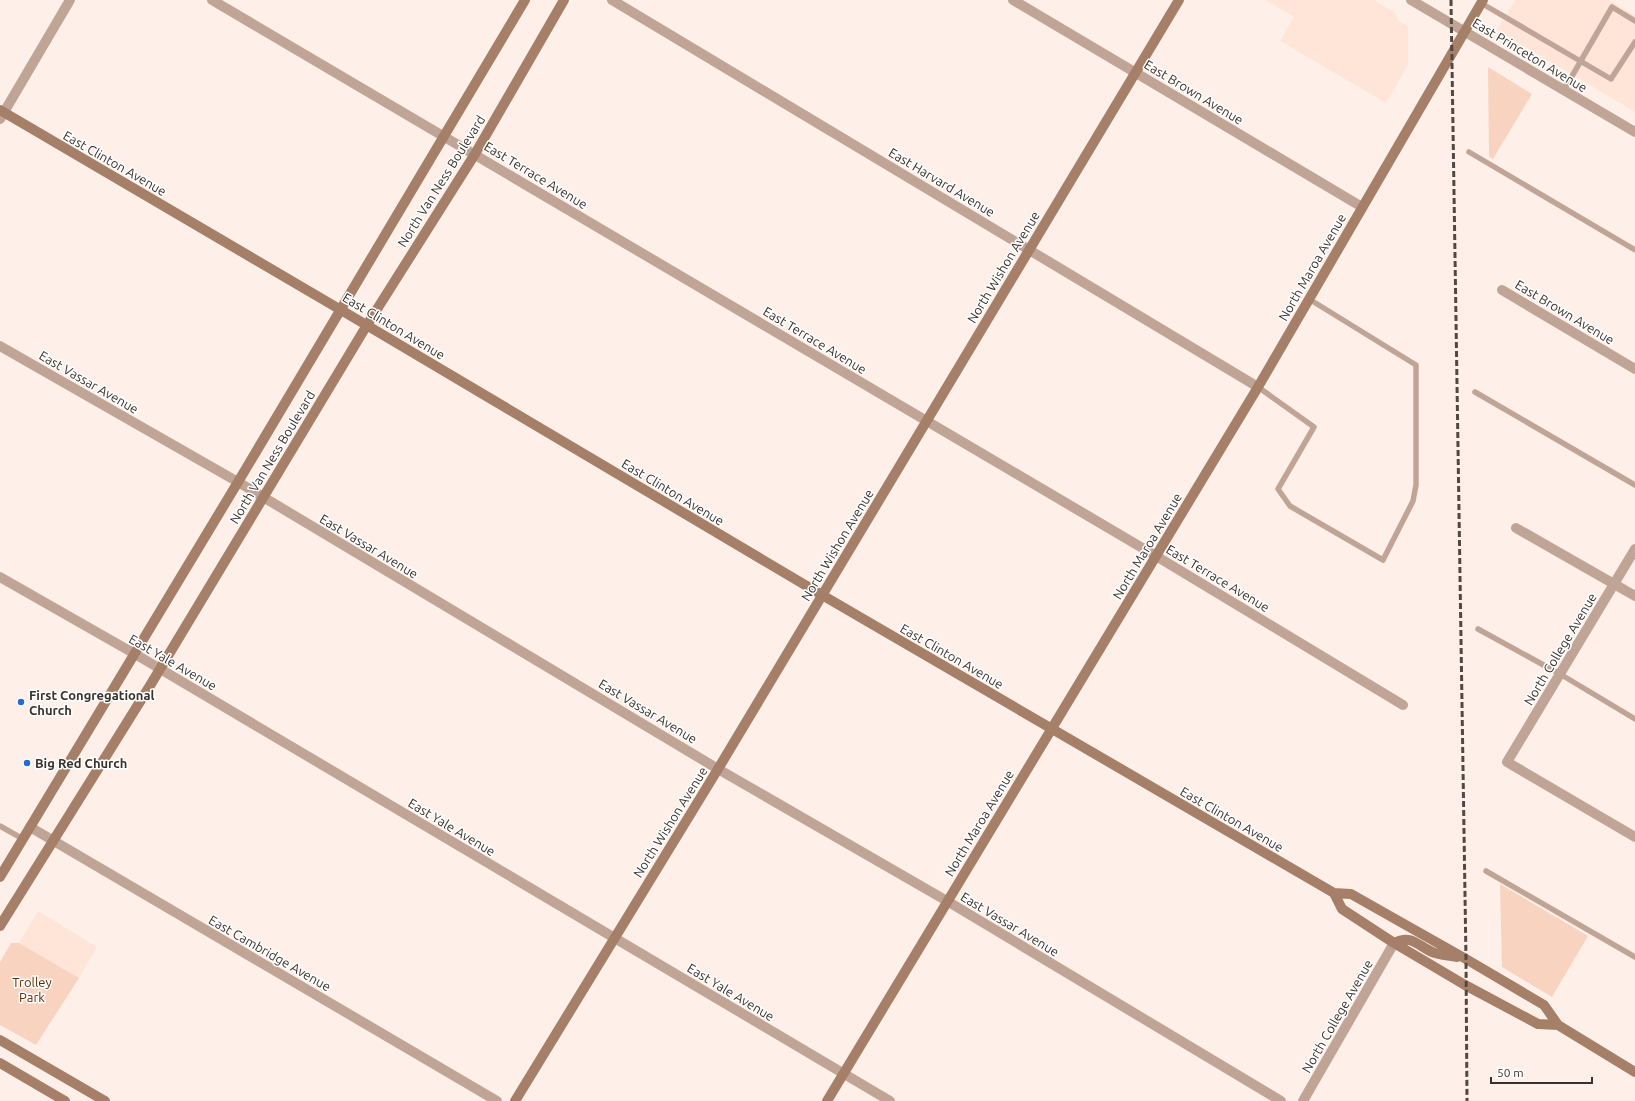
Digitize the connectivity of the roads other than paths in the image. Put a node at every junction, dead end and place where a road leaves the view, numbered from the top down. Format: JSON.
{"nodes":[{"id":1,"x":70,"y":0,"type":"edge"},
{"id":2,"x":212,"y":0,"type":"edge"},
{"id":3,"x":525,"y":0,"type":"edge"},
{"id":4,"x":564,"y":0,"type":"edge"},
{"id":5,"x":612,"y":0,"type":"edge"},
{"id":6,"x":1013,"y":0,"type":"edge"},
{"id":7,"x":1179,"y":0,"type":"edge"},
{"id":8,"x":1411,"y":0,"type":"edge"},
{"id":9,"x":1482,"y":2,"type":"edge"},
{"id":10,"x":1635,"y":21,"type":"edge"},
{"id":11,"x":1465,"y":31,"type":"junction"},
{"id":12,"x":1635,"y":42,"type":"edge"},
{"id":13,"x":1580,"y":61,"type":"junction"},
{"id":14,"x":1136,"y":72,"type":"junction"},
{"id":15,"x":1564,"y":90,"type":"junction"},
{"id":16,"x":1,"y":114,"type":"edge"},
{"id":17,"x":1635,"y":132,"type":"edge"},
{"id":18,"x":443,"y":136,"type":"junction"},
{"id":19,"x":1469,"y":152,"type":"dead end"},
{"id":20,"x":475,"y":154,"type":"junction"},
{"id":21,"x":1362,"y":207,"type":"junction"},
{"id":22,"x":1028,"y":249,"type":"junction"},
{"id":23,"x":1635,"y":250,"type":"edge"},
{"id":24,"x":1502,"y":290,"type":"dead end"},
{"id":25,"x":1309,"y":299,"type":"junction"},
{"id":26,"x":341,"y":310,"type":"junction"},
{"id":27,"x":367,"y":325,"type":"junction"},
{"id":28,"x":0,"y":346,"type":"edge"},
{"id":29,"x":1635,"y":369,"type":"edge"},
{"id":30,"x":1258,"y":388,"type":"junction"},
{"id":31,"x":1476,"y":392,"type":"dead end"},
{"id":32,"x":927,"y":421,"type":"junction"},
{"id":33,"x":238,"y":482,"type":"junction"},
{"id":34,"x":1635,"y":485,"type":"edge"},
{"id":35,"x":263,"y":497,"type":"junction"},
{"id":36,"x":1516,"y":528,"type":"dead end"},
{"id":37,"x":1635,"y":549,"type":"edge"},
{"id":38,"x":1156,"y":556,"type":"junction"},
{"id":39,"x":0,"y":577,"type":"edge"},
{"id":40,"x":1614,"y":584,"type":"junction"},
{"id":41,"x":822,"y":595,"type":"junction"},
{"id":42,"x":1635,"y":596,"type":"edge"},
{"id":43,"x":1478,"y":629,"type":"dead end"},
{"id":44,"x":135,"y":654,"type":"junction"},
{"id":45,"x":160,"y":669,"type":"junction"},
{"id":46,"x":1560,"y":674,"type":"junction"},
{"id":47,"x":1403,"y":705,"type":"dead end"},
{"id":48,"x":1635,"y":719,"type":"edge"},
{"id":49,"x":1052,"y":729,"type":"junction"},
{"id":50,"x":718,"y":768,"type":"junction"},
{"id":51,"x":0,"y":826,"type":"edge"},
{"id":52,"x":30,"y":827,"type":"junction"},
{"id":53,"x":1635,"y":837,"type":"edge"},
{"id":54,"x":22,"y":839,"type":"junction"},
{"id":55,"x":53,"y":840,"type":"junction"},
{"id":56,"x":1486,"y":871,"type":"dead end"},
{"id":57,"x":0,"y":877,"type":"edge"},
{"id":58,"x":1334,"y":893,"type":"junction"},
{"id":59,"x":947,"y":901,"type":"junction"},
{"id":60,"x":0,"y":926,"type":"edge"},
{"id":61,"x":614,"y":937,"type":"junction"},
{"id":62,"x":1394,"y":943,"type":"junction"},
{"id":63,"x":1635,"y":957,"type":"edge"},
{"id":64,"x":1466,"y":959,"type":"junction"},
{"id":65,"x":1558,"y":1025,"type":"junction"},
{"id":66,"x":0,"y":1040,"type":"edge"},
{"id":67,"x":0,"y":1063,"type":"edge"},
{"id":68,"x":1635,"y":1072,"type":"edge"},
{"id":69,"x":844,"y":1073,"type":"junction"},
{"id":70,"x":65,"y":1101,"type":"edge"},
{"id":71,"x":105,"y":1101,"type":"edge"},
{"id":72,"x":497,"y":1101,"type":"edge"},
{"id":73,"x":514,"y":1101,"type":"edge"},
{"id":74,"x":827,"y":1101,"type":"edge"},
{"id":75,"x":890,"y":1101,"type":"edge"},
{"id":76,"x":1281,"y":1101,"type":"edge"},
{"id":77,"x":1303,"y":1101,"type":"edge"}],
"edges":[{"from":1,"to":16,"type":"street"},
{"from":2,"to":18,"type":"street","name":"East Terrace Avenue"},
{"from":3,"to":18,"type":"main road","name":"North Van Ness Boulevard"},
{"from":4,"to":20,"type":"main road","name":"North Van Ness Boulevard"},
{"from":5,"to":22,"type":"street","name":"East Harvard Avenue"},
{"from":6,"to":14,"type":"street","name":"East Brown Avenue"},
{"from":7,"to":14,"type":"main road","name":"North Wishon Avenue"},
{"from":8,"to":11,"type":"street","name":"East Princeton Avenue"},
{"from":9,"to":11,"type":"main road","name":"North Maroa Avenue"},
{"from":9,"to":13,"type":"lane"},
{"from":10,"to":13,"type":"lane"},
{"from":11,"to":15,"type":"street","name":"East Princeton Avenue"},
{"from":11,"to":21,"type":"main road","name":"North Maroa Avenue"},
{"from":12,"to":13,"type":"lane"},
{"from":13,"to":15,"type":"lane"},
{"from":14,"to":21,"type":"street","name":"East Brown Avenue"},
{"from":14,"to":22,"type":"main road","name":"North Wishon Avenue"},
{"from":15,"to":17,"type":"street","name":"East Princeton Avenue"},
{"from":16,"to":26,"type":"main road","name":"East Clinton Avenue"},
{"from":18,"to":20,"type":"street","name":"East Terrace Avenue"},
{"from":18,"to":26,"type":"main road","name":"North Van Ness Boulevard"},
{"from":19,"to":23,"type":"lane"},
{"from":20,"to":27,"type":"main road","name":"North Van Ness Boulevard"},
{"from":20,"to":32,"type":"street","name":"East Terrace Avenue"},
{"from":21,"to":25,"type":"main road","name":"North Maroa Avenue"},
{"from":22,"to":30,"type":"street","name":"East Harvard Avenue"},
{"from":22,"to":32,"type":"main road","name":"North Wishon Avenue"},
{"from":24,"to":29,"type":"street","name":"East Brown Avenue"},
{"from":25,"to":30,"type":"main road","name":"North Maroa Avenue"},
{"from":25,"to":30,"type":"lane"},
{"from":26,"to":27,"type":"main road","name":"East Clinton Avenue"},
{"from":26,"to":33,"type":"main road","name":"North Van Ness Boulevard"},
{"from":27,"to":35,"type":"main road","name":"North Van Ness Boulevard"},
{"from":27,"to":41,"type":"main road","name":"East Clinton Avenue"},
{"from":28,"to":33,"type":"street","name":"East Vassar Avenue"},
{"from":30,"to":38,"type":"main road","name":"North Maroa Avenue"},
{"from":31,"to":34,"type":"lane"},
{"from":32,"to":38,"type":"street","name":"East Terrace Avenue"},
{"from":32,"to":41,"type":"main road","name":"North Wishon Avenue"},
{"from":33,"to":35,"type":"street","name":"East Vassar Avenue"},
{"from":33,"to":44,"type":"main road","name":"North Van Ness Boulevard"},
{"from":35,"to":45,"type":"main road","name":"North Van Ness Boulevard"},
{"from":35,"to":50,"type":"street","name":"East Vassar Avenue"},
{"from":36,"to":40,"type":"street"},
{"from":37,"to":40,"type":"street","name":"North College Avenue"},
{"from":38,"to":47,"type":"street","name":"East Terrace Avenue"},
{"from":38,"to":49,"type":"main road","name":"North Maroa Avenue"},
{"from":39,"to":44,"type":"street","name":"East Yale Avenue"},
{"from":40,"to":42,"type":"street"},
{"from":40,"to":46,"type":"street","name":"North College Avenue"},
{"from":41,"to":49,"type":"main road","name":"East Clinton Avenue"},
{"from":41,"to":50,"type":"main road","name":"North Wishon Avenue"},
{"from":43,"to":46,"type":"lane"},
{"from":44,"to":45,"type":"street","name":"East Yale Avenue"},
{"from":44,"to":52,"type":"main road","name":"North Van Ness Boulevard"},
{"from":45,"to":55,"type":"main road","name":"North Van Ness Boulevard"},
{"from":45,"to":61,"type":"street","name":"East Yale Avenue"},
{"from":46,"to":48,"type":"lane"},
{"from":46,"to":53,"type":"street","name":"North College Avenue"},
{"from":49,"to":58,"type":"main road","name":"East Clinton Avenue"},
{"from":49,"to":59,"type":"main road","name":"North Maroa Avenue"},
{"from":50,"to":59,"type":"street","name":"East Vassar Avenue"},
{"from":50,"to":61,"type":"main road","name":"North Wishon Avenue"},
{"from":51,"to":54,"type":"lane"},
{"from":52,"to":54,"type":"main road","name":"North Van Ness Boulevard"},
{"from":52,"to":55,"type":"street","name":"East Cambridge Avenue"},
{"from":54,"to":57,"type":"main road","name":"North Van Ness Boulevard"},
{"from":55,"to":60,"type":"main road","name":"North Van Ness Boulevard"},
{"from":55,"to":72,"type":"street","name":"East Cambridge Avenue"},
{"from":56,"to":63,"type":"lane"},
{"from":58,"to":62,"type":"main road","name":"East Clinton Avenue"},
{"from":58,"to":64,"type":"main road","name":"East Clinton Avenue"},
{"from":59,"to":69,"type":"main road","name":"North Maroa Avenue"},
{"from":59,"to":76,"type":"street","name":"East Vassar Avenue"},
{"from":61,"to":69,"type":"street","name":"East Yale Avenue"},
{"from":61,"to":73,"type":"main road","name":"North Wishon Avenue"},
{"from":62,"to":64,"type":"main road"},
{"from":62,"to":65,"type":"main road","name":"East Clinton Avenue"},
{"from":62,"to":77,"type":"street","name":"North College Avenue"},
{"from":64,"to":65,"type":"main road","name":"East Clinton Avenue"},
{"from":65,"to":68,"type":"main road","name":"East Clinton Avenue"},
{"from":66,"to":71,"type":"main road"},
{"from":67,"to":70,"type":"main road"},
{"from":69,"to":74,"type":"main road","name":"North Maroa Avenue"},
{"from":69,"to":75,"type":"street","name":"East Yale Avenue"}]}
